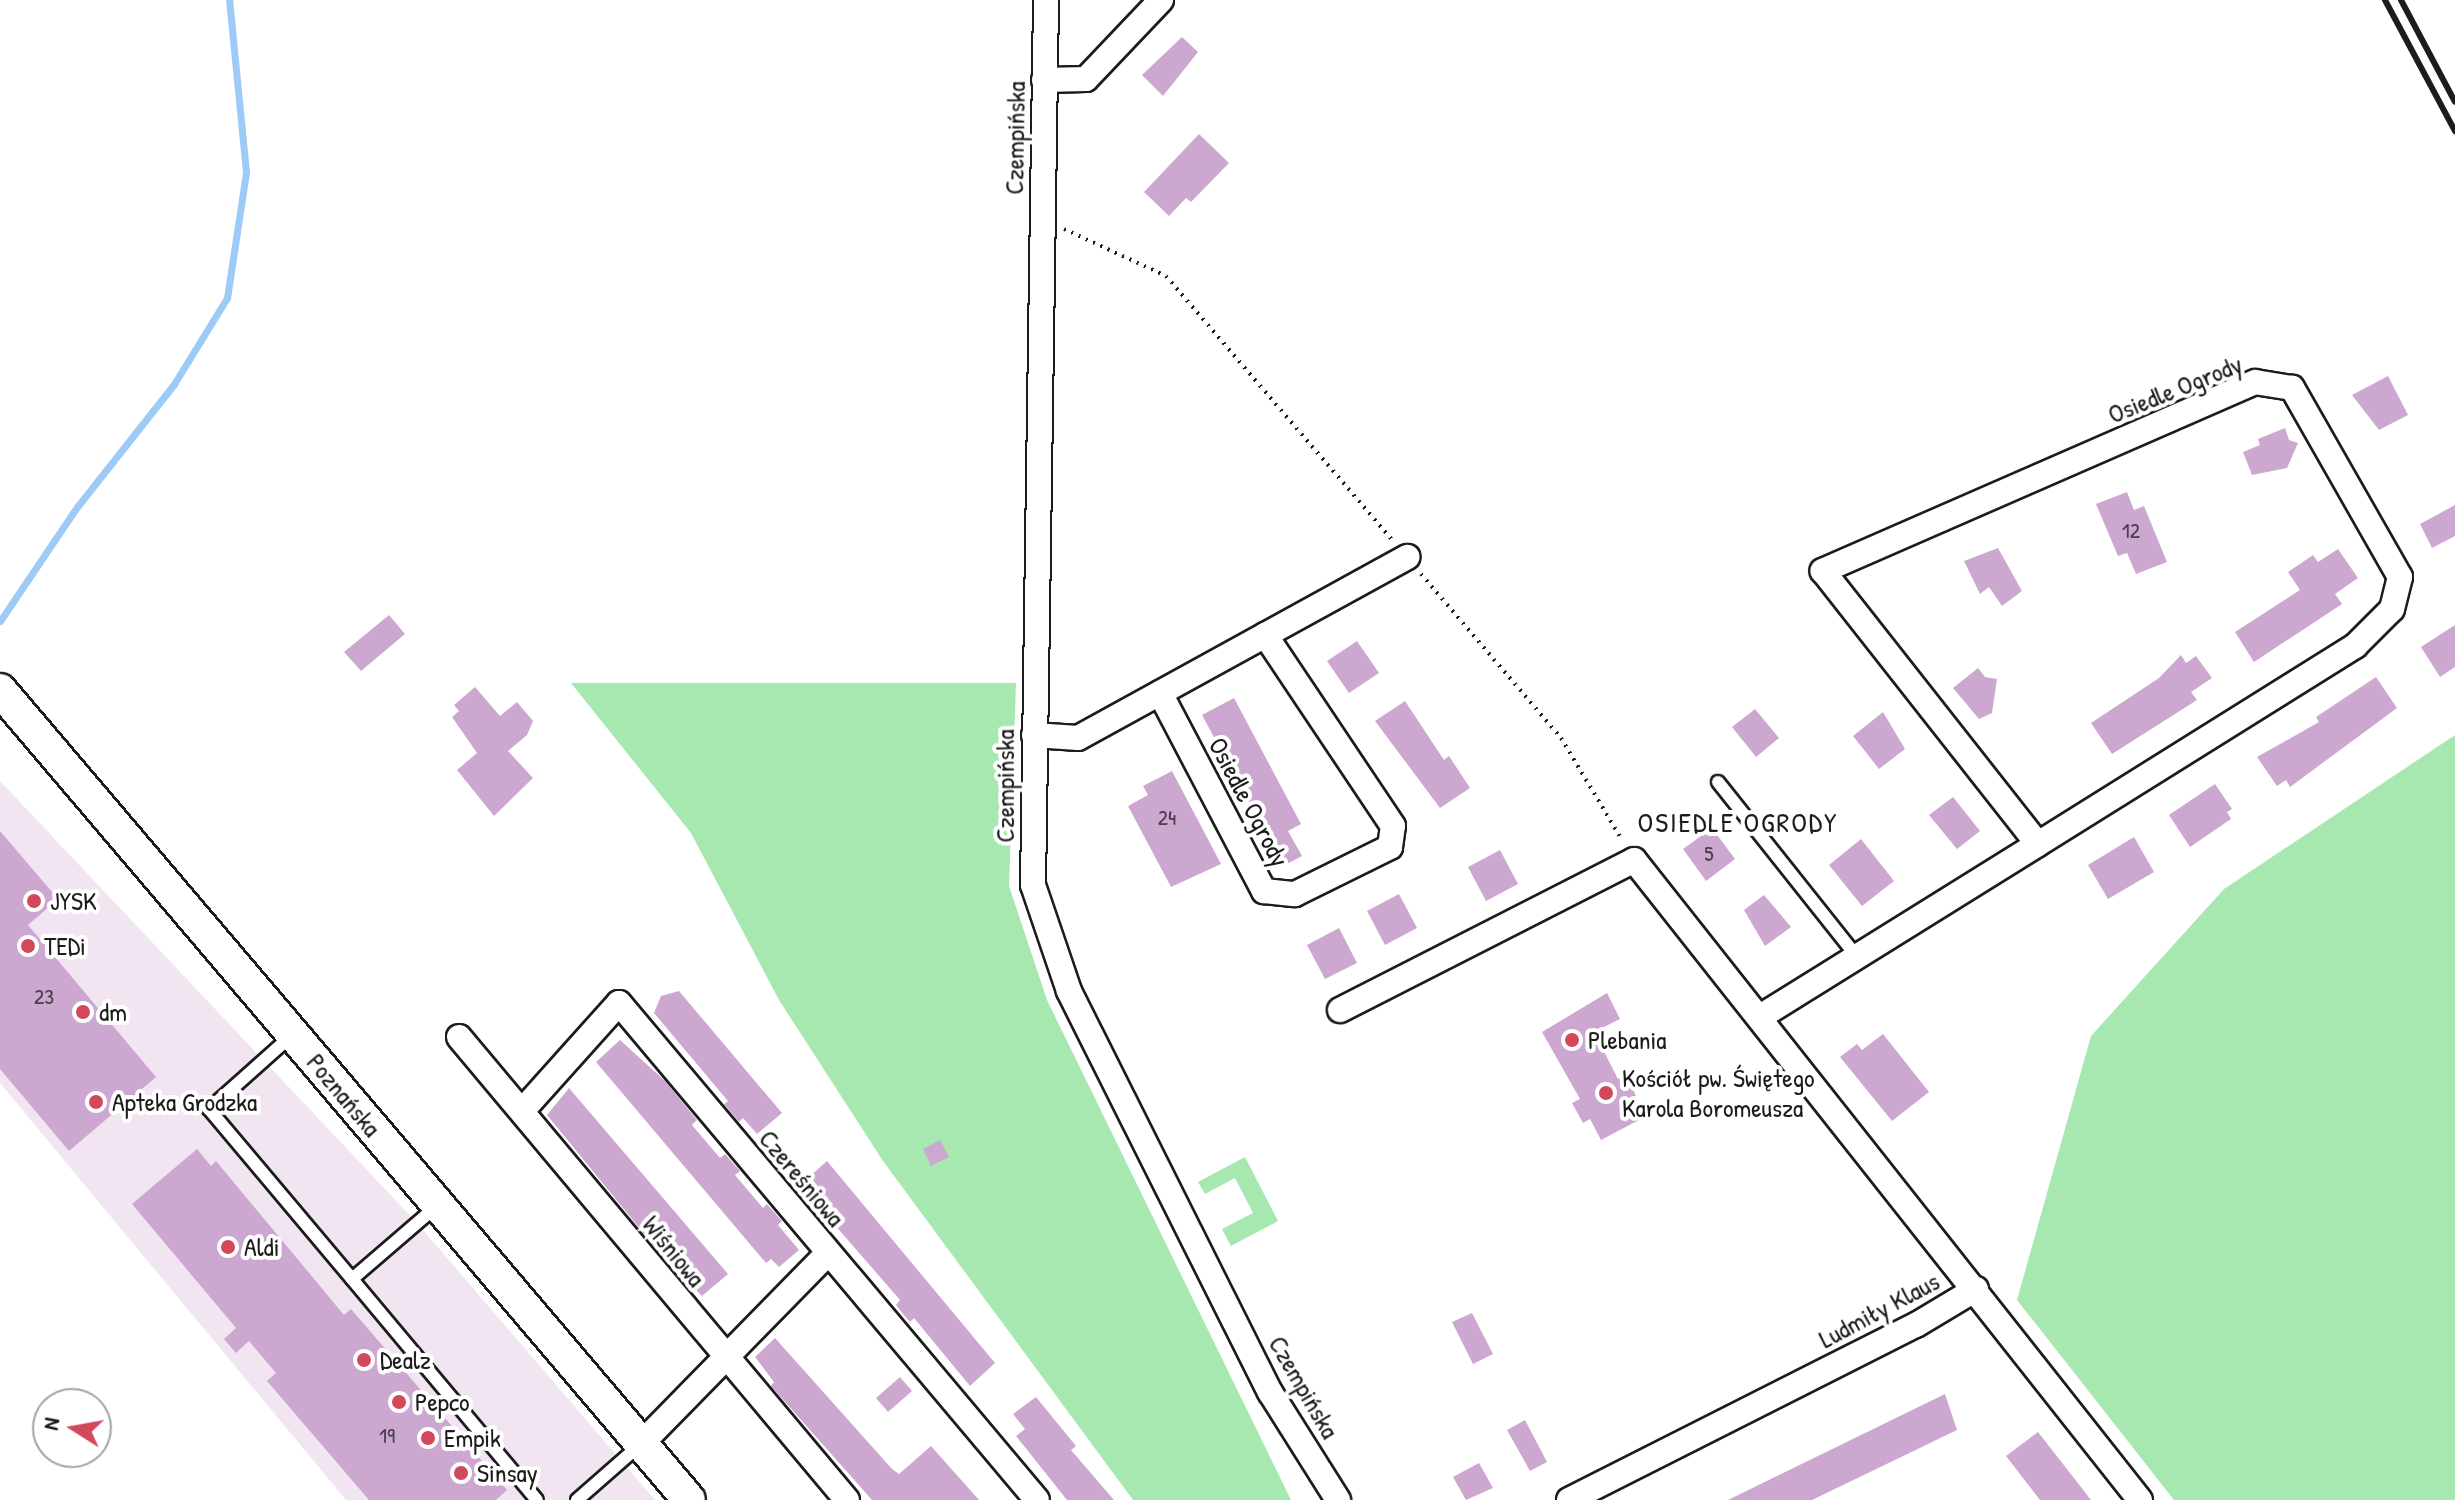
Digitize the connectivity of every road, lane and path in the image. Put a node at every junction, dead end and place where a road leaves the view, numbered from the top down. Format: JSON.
{"nodes":[{"id":1,"x":1046,"y":0,"type":"edge"},
{"id":2,"x":1161,"y":0,"type":"edge"},
{"id":3,"x":1044,"y":80,"type":"junction"},
{"id":4,"x":1061,"y":213,"type":"dead end"},
{"id":5,"x":1055,"y":232,"type":"junction"},
{"id":6,"x":1407,"y":557,"type":"junction"},
{"id":7,"x":1265,"y":635,"type":"junction"},
{"id":8,"x":0,"y":690,"type":"edge"},
{"id":9,"x":1160,"y":693,"type":"junction"},
{"id":10,"x":1034,"y":735,"type":"junction"},
{"id":11,"x":1718,"y":782,"type":"dead end"},
{"id":12,"x":2038,"y":844,"type":"junction"},
{"id":13,"x":1634,"y":860,"type":"junction"},
{"id":14,"x":1857,"y":957,"type":"junction"},
{"id":15,"x":1340,"y":1010,"type":"dead end"},
{"id":16,"x":1760,"y":1017,"type":"junction"},
{"id":17,"x":293,"y":1035,"type":"junction"},
{"id":18,"x":459,"y":1037,"type":"dead end"},
{"id":19,"x":522,"y":1111,"type":"junction"},
{"id":20,"x":438,"y":1205,"type":"junction"},
{"id":21,"x":828,"y":1253,"type":"junction"},
{"id":22,"x":352,"y":1279,"type":"junction"},
{"id":23,"x":1976,"y":1289,"type":"junction"},
{"id":24,"x":725,"y":1357,"type":"junction"},
{"id":25,"x":641,"y":1444,"type":"junction"},
{"id":26,"x":1620,"y":1489,"type":"edge"},
{"id":27,"x":537,"y":1500,"type":"edge"},
{"id":28,"x":577,"y":1500,"type":"edge"},
{"id":29,"x":689,"y":1500,"type":"edge"},
{"id":30,"x":847,"y":1500,"type":"edge"},
{"id":31,"x":1037,"y":1500,"type":"edge"},
{"id":32,"x":1338,"y":1500,"type":"edge"},
{"id":33,"x":1569,"y":1500,"type":"edge"},
{"id":34,"x":2140,"y":1500,"type":"edge"}],
"edges":[{"from":1,"to":3,"type":"street","name":"Czempińska"},
{"from":2,"to":3,"type":"street"},
{"from":3,"to":5,"type":"street","name":"Czempińska"},
{"from":4,"to":5,"type":"path"},
{"from":5,"to":6,"type":"path"},
{"from":5,"to":10,"type":"street","name":"Czempińska"},
{"from":6,"to":7,"type":"street"},
{"from":6,"to":13,"type":"path"},
{"from":7,"to":9,"type":"street"},
{"from":7,"to":9,"type":"street","name":"Osiedle Ogrody"},
{"from":8,"to":17,"type":"street","name":"Poznańska"},
{"from":9,"to":10,"type":"street"},
{"from":10,"to":32,"type":"street","name":"Czempińska"},
{"from":11,"to":14,"type":"lane"},
{"from":12,"to":12,"type":"street","name":"Osiedle Ogrody"},
{"from":12,"to":14,"type":"street","name":"Osiedle Ogrody"},
{"from":13,"to":15,"type":"street"},
{"from":13,"to":16,"type":"street"},
{"from":14,"to":16,"type":"street","name":"Osiedle Ogrody"},
{"from":16,"to":23,"type":"street"},
{"from":17,"to":20,"type":"street","name":"Poznańska"},
{"from":17,"to":22,"type":"lane"},
{"from":18,"to":19,"type":"street","name":"Wiśniowa"},
{"from":19,"to":21,"type":"street","name":"Czereśniowa"},
{"from":19,"to":24,"type":"street","name":"Wiśniowa"},
{"from":20,"to":22,"type":"lane"},
{"from":20,"to":25,"type":"street","name":"Poznańska"},
{"from":21,"to":24,"type":"street"},
{"from":21,"to":31,"type":"street","name":"Czereśniowa"},
{"from":22,"to":27,"type":"lane"},
{"from":23,"to":26,"type":"street","name":"Ludmiły Klaus"},
{"from":23,"to":34,"type":"street","name":"Ludmiły Klaus"},
{"from":24,"to":25,"type":"street"},
{"from":24,"to":30,"type":"street","name":"Wiśniowa"},
{"from":25,"to":28,"type":"lane"},
{"from":25,"to":29,"type":"street","name":"Poznańska"},
{"from":26,"to":33,"type":"street","name":"Ludmiły Klaus"}]}
